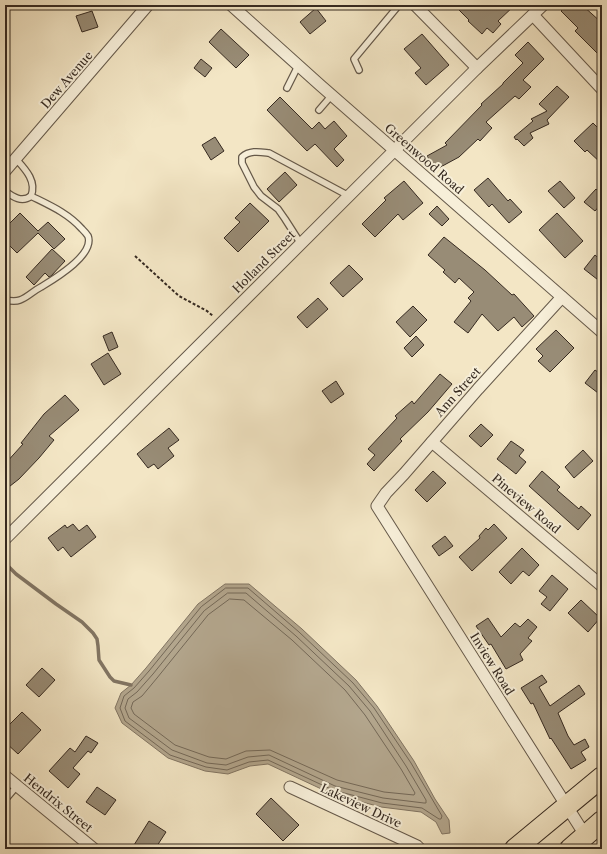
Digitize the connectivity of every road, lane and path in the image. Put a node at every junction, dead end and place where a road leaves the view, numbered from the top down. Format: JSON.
{"nodes":[{"id":1,"x":148,"y":5,"type":"edge"},
{"id":2,"x":231,"y":5,"type":"edge"},
{"id":3,"x":400,"y":5,"type":"edge"},
{"id":4,"x":414,"y":5,"type":"edge"},
{"id":5,"x":543,"y":5,"type":"edge"},
{"id":6,"x":533,"y":15,"type":"junction"},
{"id":7,"x":298,"y":66,"type":"junction"},
{"id":8,"x":476,"y":68,"type":"junction"},
{"id":9,"x":359,"y":70,"type":"dead end"},
{"id":10,"x":287,"y":88,"type":"dead end"},
{"id":11,"x":602,"y":89,"type":"edge"},
{"id":12,"x":332,"y":95,"type":"junction"},
{"id":13,"x":319,"y":110,"type":"dead end"},
{"id":14,"x":395,"y":150,"type":"junction"},
{"id":15,"x":16,"y":158,"type":"junction"},
{"id":16,"x":5,"y":171,"type":"edge"},
{"id":17,"x":5,"y":191,"type":"edge"},
{"id":18,"x":31,"y":196,"type":"junction"},
{"id":19,"x":349,"y":196,"type":"junction"},
{"id":20,"x":301,"y":244,"type":"junction"},
{"id":21,"x":135,"y":256,"type":"dead end"},
{"id":22,"x":562,"y":297,"type":"junction"},
{"id":23,"x":5,"y":300,"type":"edge"},
{"id":24,"x":222,"y":323,"type":"junction"},
{"id":25,"x":602,"y":332,"type":"edge"},
{"id":26,"x":432,"y":442,"type":"junction"},
{"id":27,"x":377,"y":506,"type":"joint"},
{"id":28,"x":5,"y":539,"type":"edge"},
{"id":29,"x":602,"y":586,"type":"edge"},
{"id":30,"x":5,"y":776,"type":"edge"},
{"id":31,"x":602,"y":777,"type":"edge"},
{"id":32,"x":17,"y":786,"type":"junction"},
{"id":33,"x":290,"y":787,"type":"dead end"},
{"id":34,"x":5,"y":800,"type":"edge"},
{"id":35,"x":567,"y":806,"type":"junction"},
{"id":36,"x":602,"y":821,"type":"edge"},
{"id":37,"x":585,"y":835,"type":"junction"},
{"id":38,"x":94,"y":849,"type":"edge"},
{"id":39,"x":420,"y":849,"type":"edge"},
{"id":40,"x":515,"y":849,"type":"edge"},
{"id":41,"x":570,"y":849,"type":"edge"}],
"edges":[{"from":1,"to":15,"type":"street","name":"Dew Avenue"},
{"from":2,"to":7,"type":"street","name":"Greenwood Road"},
{"from":3,"to":9,"type":"lane"},
{"from":4,"to":8,"type":"street"},
{"from":5,"to":6,"type":"street","name":"Holland Street"},
{"from":6,"to":8,"type":"street","name":"Holland Street"},
{"from":6,"to":11,"type":"street"},
{"from":7,"to":10,"type":"lane"},
{"from":7,"to":12,"type":"street","name":"Greenwood Road"},
{"from":8,"to":14,"type":"street","name":"Holland Street"},
{"from":12,"to":13,"type":"lane"},
{"from":12,"to":14,"type":"street","name":"Greenwood Road"},
{"from":14,"to":19,"type":"street","name":"Holland Street"},
{"from":14,"to":22,"type":"street","name":"Greenwood Road"},
{"from":15,"to":16,"type":"street","name":"Dew Avenue"},
{"from":15,"to":18,"type":"lane"},
{"from":17,"to":18,"type":"lane"},
{"from":18,"to":23,"type":"lane"},
{"from":19,"to":20,"type":"street","name":"Holland Street"},
{"from":19,"to":20,"type":"lane"},
{"from":20,"to":24,"type":"street","name":"Holland Street"},
{"from":21,"to":24,"type":"path"},
{"from":22,"to":25,"type":"street","name":"Greenwood Road"},
{"from":22,"to":26,"type":"street","name":"Ann Street"},
{"from":24,"to":28,"type":"street","name":"Holland Street"},
{"from":26,"to":27,"type":"street","name":"Ann Street"},
{"from":26,"to":29,"type":"street","name":"Pineview Road"},
{"from":27,"to":35,"type":"street","name":"Inview Road"},
{"from":30,"to":32,"type":"street","name":"Hendrix Street"},
{"from":31,"to":35,"type":"highway"},
{"from":32,"to":34,"type":"lane"},
{"from":32,"to":38,"type":"street","name":"Hendrix Street"},
{"from":33,"to":39,"type":"street","name":"Lakeview Drive"},
{"from":35,"to":37,"type":"street","name":"Inview Road"},
{"from":35,"to":40,"type":"highway"},
{"from":36,"to":37,"type":"highway"},
{"from":37,"to":41,"type":"highway"}]}
